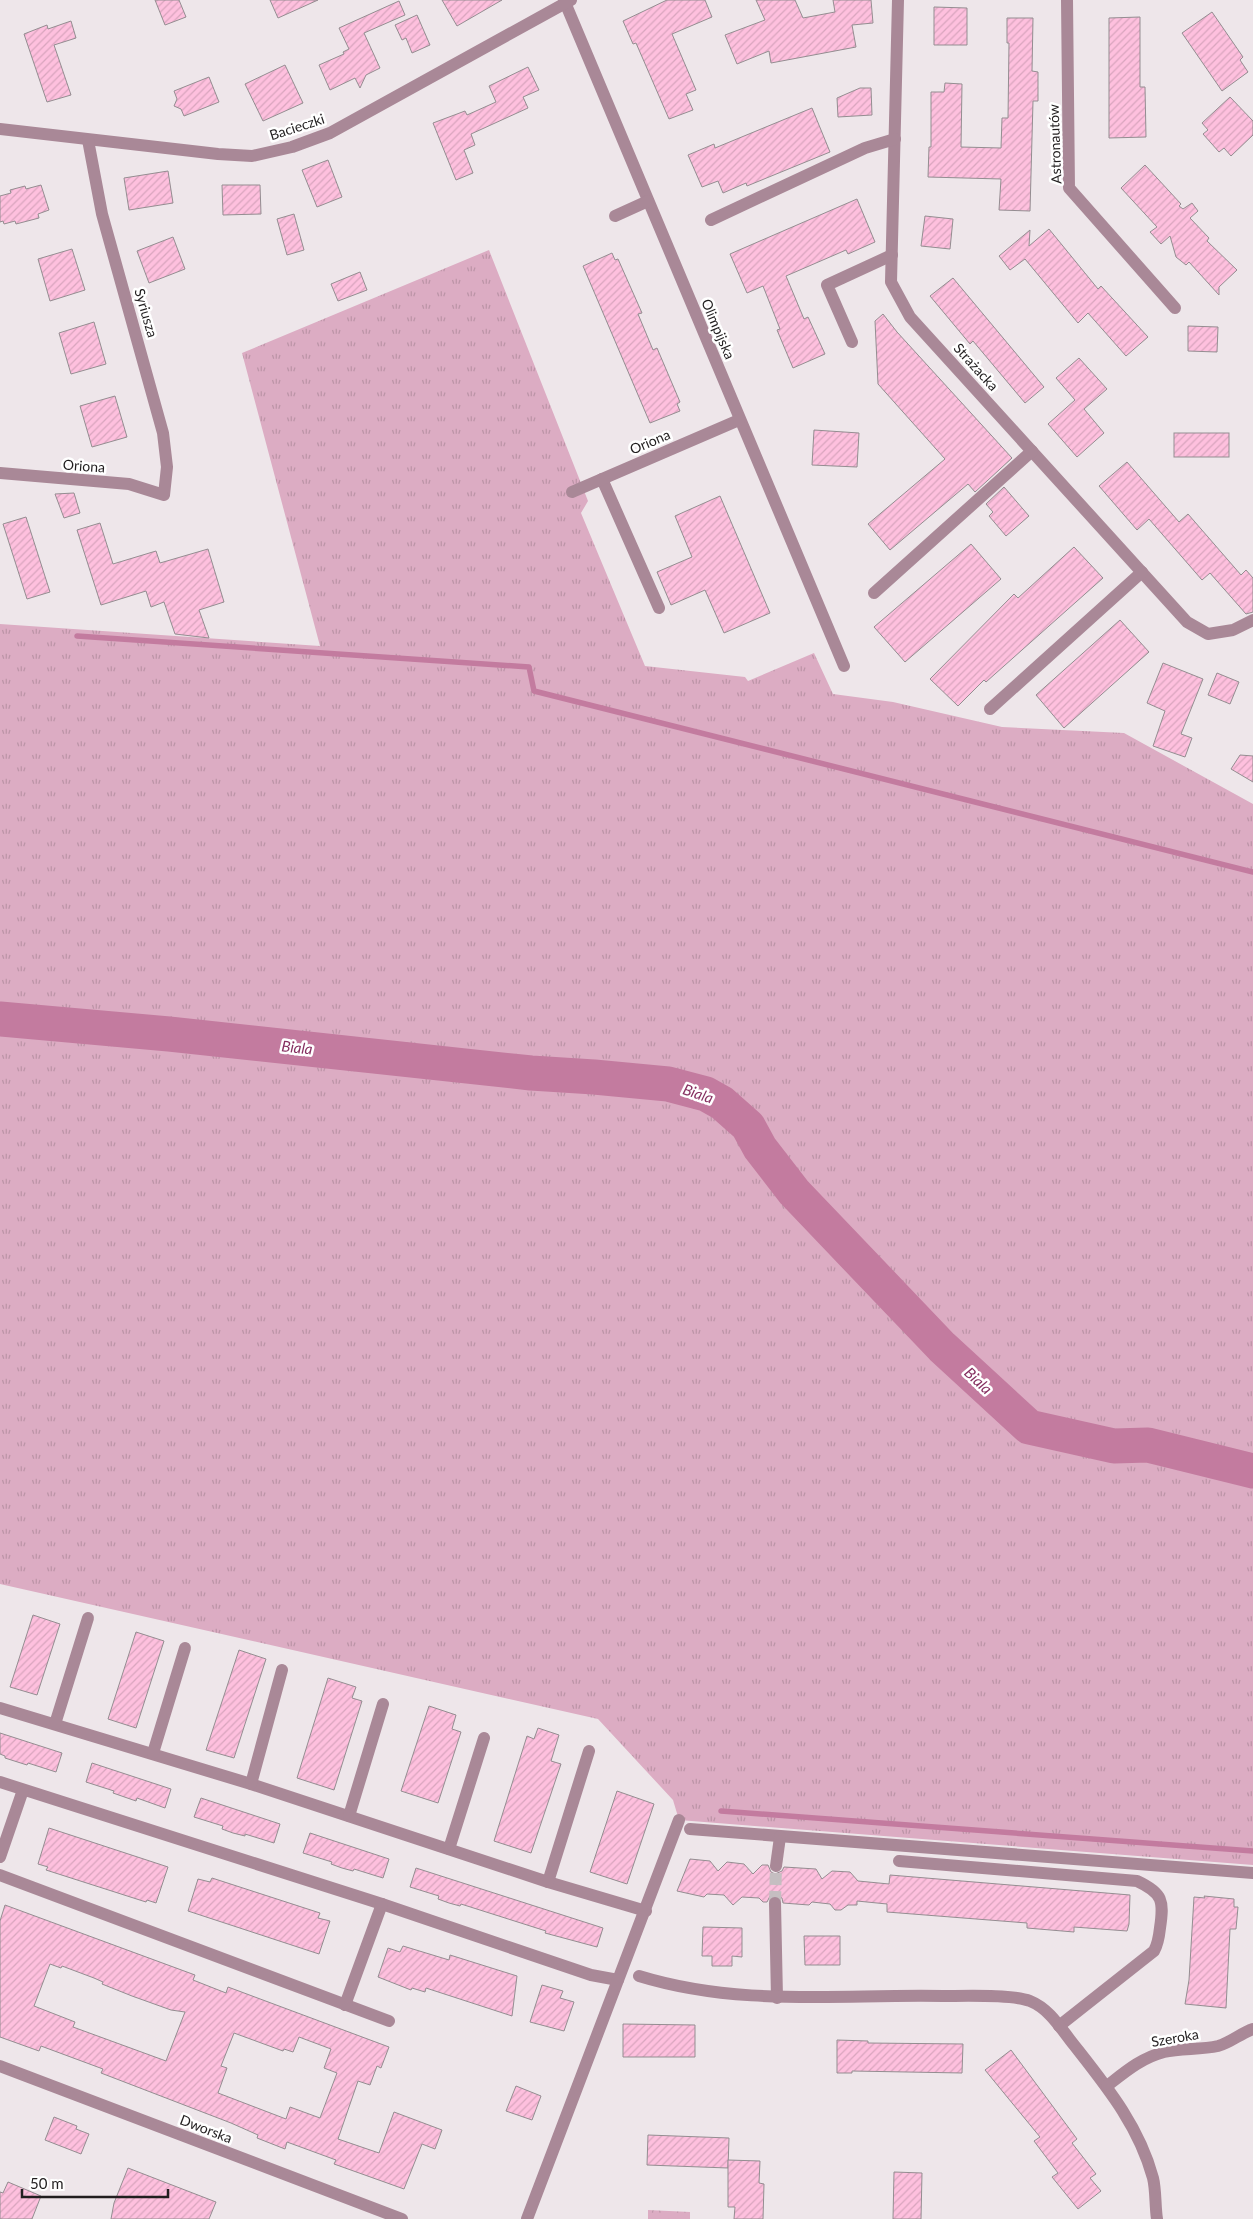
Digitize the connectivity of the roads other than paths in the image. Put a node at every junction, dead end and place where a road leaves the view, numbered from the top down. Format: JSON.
{"nodes":[{"id":1,"x":898,"y":0,"type":"edge"},
{"id":2,"x":1068,"y":0,"type":"edge"},
{"id":3,"x":567,"y":1,"type":"edge"},
{"id":4,"x":0,"y":129,"type":"edge"},
{"id":5,"x":895,"y":139,"type":"junction"},
{"id":6,"x":88,"y":140,"type":"junction"},
{"id":7,"x":648,"y":201,"type":"junction"},
{"id":8,"x":615,"y":216,"type":"dead end"},
{"id":9,"x":711,"y":220,"type":"dead end"},
{"id":10,"x":892,"y":255,"type":"junction"},
{"id":11,"x":1175,"y":308,"type":"dead end"},
{"id":12,"x":852,"y":342,"type":"dead end"},
{"id":13,"x":740,"y":420,"type":"junction"},
{"id":14,"x":1032,"y":451,"type":"junction"},
{"id":15,"x":0,"y":473,"type":"edge"},
{"id":16,"x":602,"y":479,"type":"junction"},
{"id":17,"x":572,"y":492,"type":"dead end"},
{"id":18,"x":164,"y":495,"type":"joint"},
{"id":19,"x":1142,"y":572,"type":"junction"},
{"id":20,"x":874,"y":593,"type":"dead end"},
{"id":21,"x":659,"y":608,"type":"dead end"},
{"id":22,"x":1253,"y":620,"type":"edge"},
{"id":23,"x":844,"y":666,"type":"dead end"},
{"id":24,"x":990,"y":709,"type":"dead end"},
{"id":25,"x":88,"y":1618,"type":"dead end"},
{"id":26,"x":185,"y":1648,"type":"dead end"},
{"id":27,"x":282,"y":1670,"type":"dead end"},
{"id":28,"x":383,"y":1704,"type":"dead end"},
{"id":29,"x":0,"y":1708,"type":"edge"},
{"id":30,"x":55,"y":1724,"type":"junction"},
{"id":31,"x":484,"y":1738,"type":"dead end"},
{"id":32,"x":589,"y":1751,"type":"dead end"},
{"id":33,"x":153,"y":1753,"type":"junction"},
{"id":34,"x":0,"y":1782,"type":"edge"},
{"id":35,"x":251,"y":1784,"type":"junction"},
{"id":36,"x":23,"y":1790,"type":"junction"},
{"id":37,"x":349,"y":1816,"type":"junction"},
{"id":38,"x":679,"y":1820,"type":"dead end"},
{"id":39,"x":690,"y":1828,"type":"dead end"},
{"id":40,"x":780,"y":1837,"type":"junction"},
{"id":41,"x":449,"y":1849,"type":"junction"},
{"id":42,"x":0,"y":1857,"type":"edge"},
{"id":43,"x":898,"y":1861,"type":"dead end"},
{"id":44,"x":776,"y":1866,"type":"tunnel mouth"},
{"id":45,"x":1253,"y":1873,"type":"edge"},
{"id":46,"x":0,"y":1875,"type":"edge"},
{"id":47,"x":548,"y":1882,"type":"junction"},
{"id":48,"x":775,"y":1902,"type":"tunnel mouth"},
{"id":49,"x":382,"y":1904,"type":"junction"},
{"id":50,"x":646,"y":1911,"type":"junction"},
{"id":51,"x":639,"y":1976,"type":"dead end"},
{"id":52,"x":618,"y":1980,"type":"junction"},
{"id":53,"x":777,"y":1998,"type":"junction"},
{"id":54,"x":345,"y":2005,"type":"junction"},
{"id":55,"x":389,"y":2020,"type":"dead end"},
{"id":56,"x":1059,"y":2026,"type":"junction"},
{"id":57,"x":1253,"y":2029,"type":"edge"},
{"id":58,"x":0,"y":2066,"type":"edge"},
{"id":59,"x":1107,"y":2086,"type":"junction"},
{"id":60,"x":402,"y":2219,"type":"edge"},
{"id":61,"x":528,"y":2219,"type":"edge"},
{"id":62,"x":1156,"y":2219,"type":"edge"}],
"edges":[{"from":1,"to":5,"type":"street","name":"Strażacka"},
{"from":2,"to":11,"type":"street","name":"Astronautów"},
{"from":3,"to":6,"type":"street","name":"Bacieczki"},
{"from":3,"to":7,"type":"street","name":"Olimpijska"},
{"from":4,"to":6,"type":"street","name":"Bacieczki"},
{"from":5,"to":9,"type":"street"},
{"from":5,"to":10,"type":"street","name":"Strażacka"},
{"from":6,"to":18,"type":"street","name":"Syriusza"},
{"from":7,"to":8,"type":"street"},
{"from":7,"to":13,"type":"street","name":"Olimpijska"},
{"from":10,"to":12,"type":"street"},
{"from":10,"to":14,"type":"street","name":"Strażacka"},
{"from":13,"to":16,"type":"street","name":"Oriona"},
{"from":13,"to":23,"type":"street","name":"Olimpijska"},
{"from":14,"to":19,"type":"street","name":"Strażacka"},
{"from":14,"to":20,"type":"street"},
{"from":15,"to":18,"type":"street","name":"Oriona"},
{"from":16,"to":17,"type":"street","name":"Oriona"},
{"from":16,"to":21,"type":"street"},
{"from":19,"to":22,"type":"street","name":"Strażacka"},
{"from":19,"to":24,"type":"street"},
{"from":25,"to":30,"type":"street"},
{"from":26,"to":33,"type":"street"},
{"from":27,"to":35,"type":"street"},
{"from":28,"to":37,"type":"street"},
{"from":29,"to":30,"type":"street"},
{"from":30,"to":33,"type":"street"},
{"from":31,"to":41,"type":"street"},
{"from":32,"to":47,"type":"street"},
{"from":33,"to":35,"type":"street"},
{"from":34,"to":36,"type":"street"},
{"from":35,"to":37,"type":"street"},
{"from":36,"to":42,"type":"street"},
{"from":36,"to":49,"type":"street"},
{"from":37,"to":41,"type":"street"},
{"from":38,"to":50,"type":"street"},
{"from":39,"to":40,"type":"street"},
{"from":40,"to":44,"type":"street"},
{"from":40,"to":45,"type":"street"},
{"from":41,"to":47,"type":"street"},
{"from":43,"to":56,"type":"street"},
{"from":46,"to":54,"type":"street"},
{"from":47,"to":50,"type":"street"},
{"from":48,"to":53,"type":"street"},
{"from":49,"to":52,"type":"street"},
{"from":49,"to":54,"type":"street"},
{"from":50,"to":52,"type":"street"},
{"from":51,"to":53,"type":"street"},
{"from":52,"to":61,"type":"street"},
{"from":53,"to":56,"type":"street"},
{"from":54,"to":55,"type":"street"},
{"from":56,"to":59,"type":"street"},
{"from":57,"to":59,"type":"street","name":"Szeroka"},
{"from":58,"to":60,"type":"street","name":"Dworska"},
{"from":59,"to":62,"type":"street"}]}
